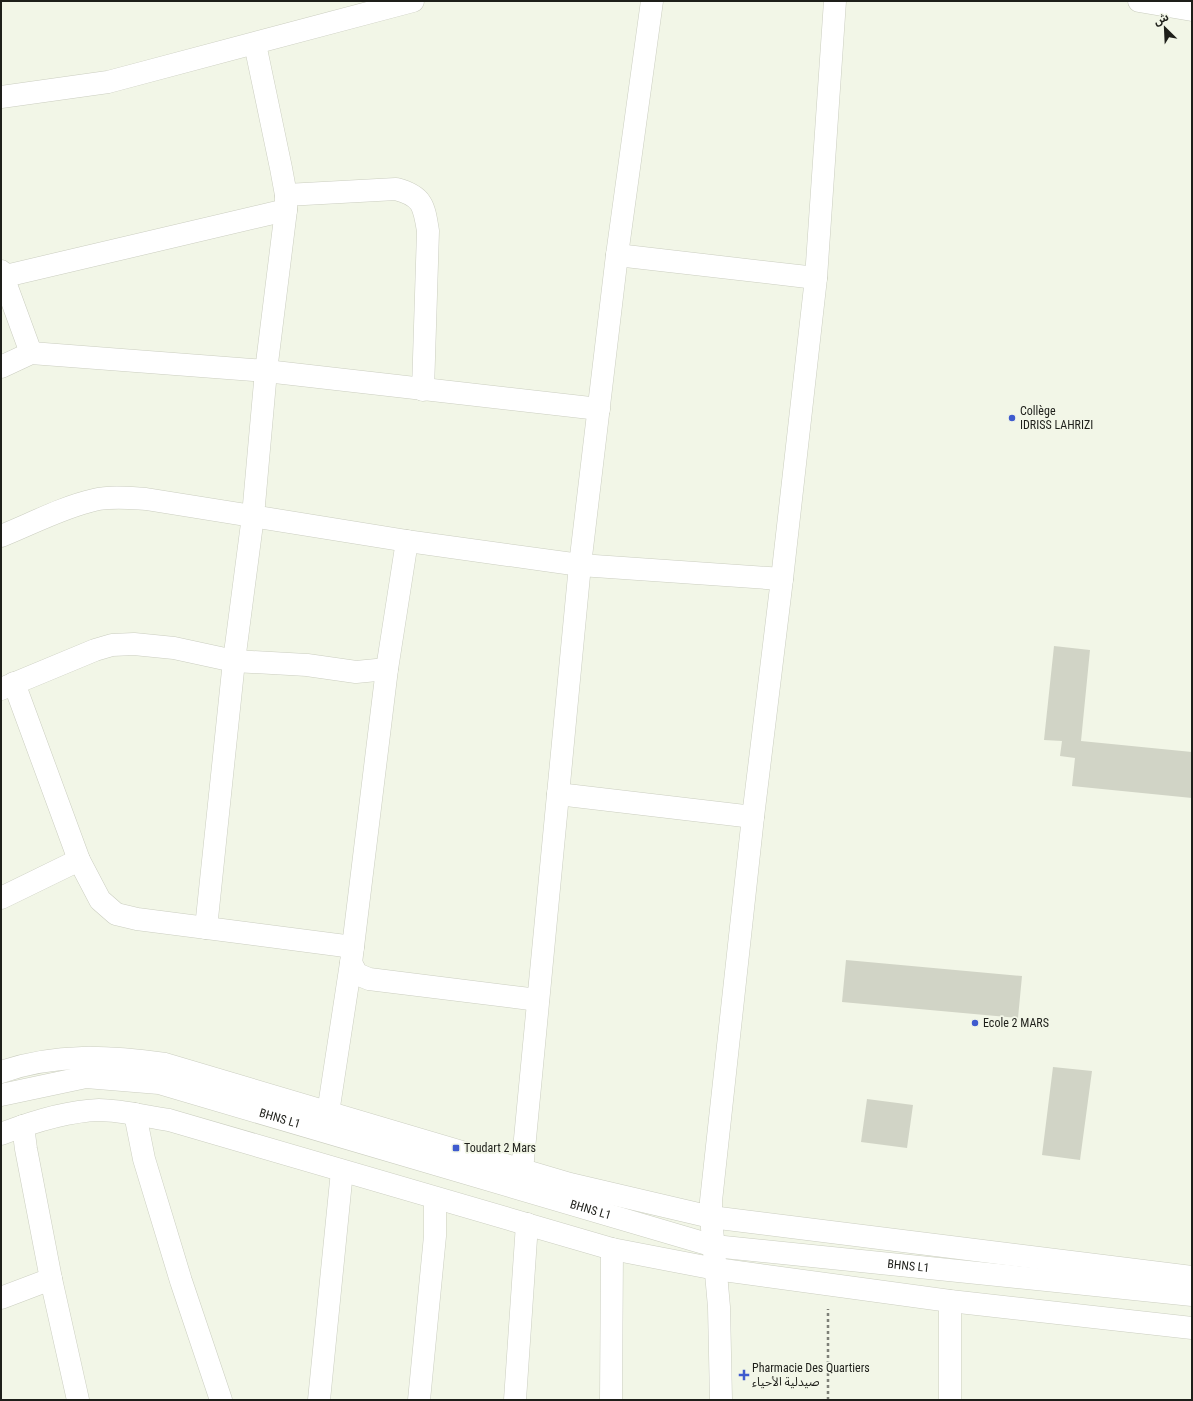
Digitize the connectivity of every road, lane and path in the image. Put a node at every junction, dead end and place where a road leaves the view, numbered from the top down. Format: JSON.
{"nodes":[{"id":1,"x":413,"y":1,"type":"edge"},
{"id":2,"x":652,"y":1,"type":"edge"},
{"id":3,"x":835,"y":1,"type":"edge"},
{"id":4,"x":1139,"y":1,"type":"edge"},
{"id":5,"x":1192,"y":10,"type":"edge"},
{"id":6,"x":255,"y":44,"type":"junction"},
{"id":7,"x":1,"y":97,"type":"edge"},
{"id":8,"x":286,"y":203,"type":"junction"},
{"id":9,"x":616,"y":255,"type":"junction"},
{"id":10,"x":1,"y":274,"type":"edge"},
{"id":11,"x":816,"y":278,"type":"junction"},
{"id":12,"x":31,"y":354,"type":"junction"},
{"id":13,"x":1,"y":367,"type":"edge"},
{"id":14,"x":266,"y":371,"type":"junction"},
{"id":15,"x":423,"y":390,"type":"junction"},
{"id":16,"x":599,"y":409,"type":"junction"},
{"id":17,"x":253,"y":516,"type":"junction"},
{"id":18,"x":1,"y":536,"type":"edge"},
{"id":19,"x":407,"y":541,"type":"junction"},
{"id":20,"x":580,"y":564,"type":"junction"},
{"id":21,"x":782,"y":579,"type":"junction"},
{"id":22,"x":234,"y":662,"type":"junction"},
{"id":23,"x":387,"y":669,"type":"junction"},
{"id":24,"x":7,"y":686,"type":"edge"},
{"id":25,"x":558,"y":794,"type":"junction"},
{"id":26,"x":753,"y":817,"type":"junction"},
{"id":27,"x":79,"y":860,"type":"junction"},
{"id":28,"x":1,"y":898,"type":"edge"},
{"id":29,"x":206,"y":928,"type":"junction"},
{"id":30,"x":352,"y":955,"type":"junction"},
{"id":31,"x":538,"y":1000,"type":"junction"},
{"id":32,"x":1,"y":1072,"type":"edge"},
{"id":33,"x":1,"y":1090,"type":"edge"},
{"id":34,"x":1,"y":1095,"type":"edge"},
{"id":35,"x":328,"y":1113,"type":"junction"},
{"id":36,"x":134,"y":1114,"type":"junction"},
{"id":37,"x":23,"y":1126,"type":"junction"},
{"id":38,"x":1,"y":1134,"type":"edge"},
{"id":39,"x":522,"y":1170,"type":"junction"},
{"id":40,"x":342,"y":1171,"type":"junction"},
{"id":41,"x":435,"y":1198,"type":"junction"},
{"id":42,"x":528,"y":1224,"type":"junction"},
{"id":43,"x":712,"y":1232,"type":"junction"},
{"id":44,"x":612,"y":1249,"type":"junction"},
{"id":45,"x":716,"y":1269,"type":"junction"},
{"id":46,"x":1192,"y":1277,"type":"edge"},
{"id":47,"x":52,"y":1279,"type":"junction"},
{"id":48,"x":828,"y":1284,"type":"junction"},
{"id":49,"x":1192,"y":1288,"type":"edge"},
{"id":50,"x":1192,"y":1295,"type":"edge"},
{"id":51,"x":1,"y":1298,"type":"edge"},
{"id":52,"x":950,"y":1300,"type":"junction"},
{"id":53,"x":1192,"y":1328,"type":"edge"},
{"id":54,"x":75,"y":1399,"type":"edge"},
{"id":55,"x":221,"y":1400,"type":"edge"},
{"id":56,"x":319,"y":1400,"type":"edge"},
{"id":57,"x":419,"y":1400,"type":"edge"},
{"id":58,"x":515,"y":1400,"type":"edge"},
{"id":59,"x":611,"y":1400,"type":"edge"},
{"id":60,"x":721,"y":1400,"type":"edge"},
{"id":61,"x":828,"y":1400,"type":"edge"},
{"id":62,"x":950,"y":1400,"type":"edge"}],
"edges":[{"from":1,"to":6,"type":"street"},
{"from":2,"to":9,"type":"street"},
{"from":3,"to":11,"type":"street"},
{"from":4,"to":5,"type":"street"},
{"from":6,"to":7,"type":"street"},
{"from":6,"to":8,"type":"street"},
{"from":8,"to":10,"type":"street"},
{"from":8,"to":14,"type":"street"},
{"from":8,"to":15,"type":"street"},
{"from":9,"to":11,"type":"street"},
{"from":9,"to":16,"type":"street"},
{"from":10,"to":12,"type":"street"},
{"from":11,"to":21,"type":"street"},
{"from":12,"to":13,"type":"street"},
{"from":12,"to":14,"type":"street"},
{"from":14,"to":15,"type":"street"},
{"from":14,"to":17,"type":"street"},
{"from":15,"to":16,"type":"street"},
{"from":16,"to":20,"type":"street"},
{"from":17,"to":18,"type":"street"},
{"from":17,"to":19,"type":"street"},
{"from":17,"to":22,"type":"street"},
{"from":19,"to":20,"type":"street"},
{"from":19,"to":23,"type":"street"},
{"from":20,"to":21,"type":"street"},
{"from":20,"to":25,"type":"street"},
{"from":21,"to":26,"type":"street"},
{"from":22,"to":23,"type":"street"},
{"from":22,"to":24,"type":"street"},
{"from":22,"to":29,"type":"street"},
{"from":23,"to":30,"type":"street"},
{"from":24,"to":27,"type":"street"},
{"from":25,"to":26,"type":"street"},
{"from":25,"to":31,"type":"street"},
{"from":26,"to":43,"type":"street"},
{"from":27,"to":28,"type":"street"},
{"from":27,"to":29,"type":"street"},
{"from":29,"to":30,"type":"street"},
{"from":30,"to":31,"type":"street"},
{"from":30,"to":35,"type":"street"},
{"from":31,"to":39,"type":"street"},
{"from":32,"to":35,"type":"street"},
{"from":33,"to":43,"type":"street","name":"BHNS L1"},
{"from":34,"to":43,"type":"street","name":"BHNS L1"},
{"from":35,"to":39,"type":"street"},
{"from":36,"to":37,"type":"street"},
{"from":36,"to":40,"type":"street"},
{"from":36,"to":55,"type":"street"},
{"from":37,"to":38,"type":"street"},
{"from":37,"to":47,"type":"street"},
{"from":39,"to":43,"type":"street"},
{"from":40,"to":41,"type":"street"},
{"from":40,"to":56,"type":"street"},
{"from":41,"to":42,"type":"street"},
{"from":41,"to":57,"type":"street"},
{"from":42,"to":44,"type":"street"},
{"from":42,"to":58,"type":"street"},
{"from":43,"to":45,"type":"street"},
{"from":43,"to":46,"type":"street"},
{"from":43,"to":49,"type":"street","name":"BHNS L1"},
{"from":43,"to":50,"type":"street","name":"BHNS L1"},
{"from":44,"to":45,"type":"street"},
{"from":44,"to":59,"type":"street"},
{"from":45,"to":48,"type":"street"},
{"from":45,"to":60,"type":"street"},
{"from":47,"to":51,"type":"street"},
{"from":47,"to":54,"type":"street"},
{"from":48,"to":52,"type":"street"},
{"from":48,"to":61,"type":"path"},
{"from":52,"to":53,"type":"street"},
{"from":52,"to":62,"type":"street"}]}
